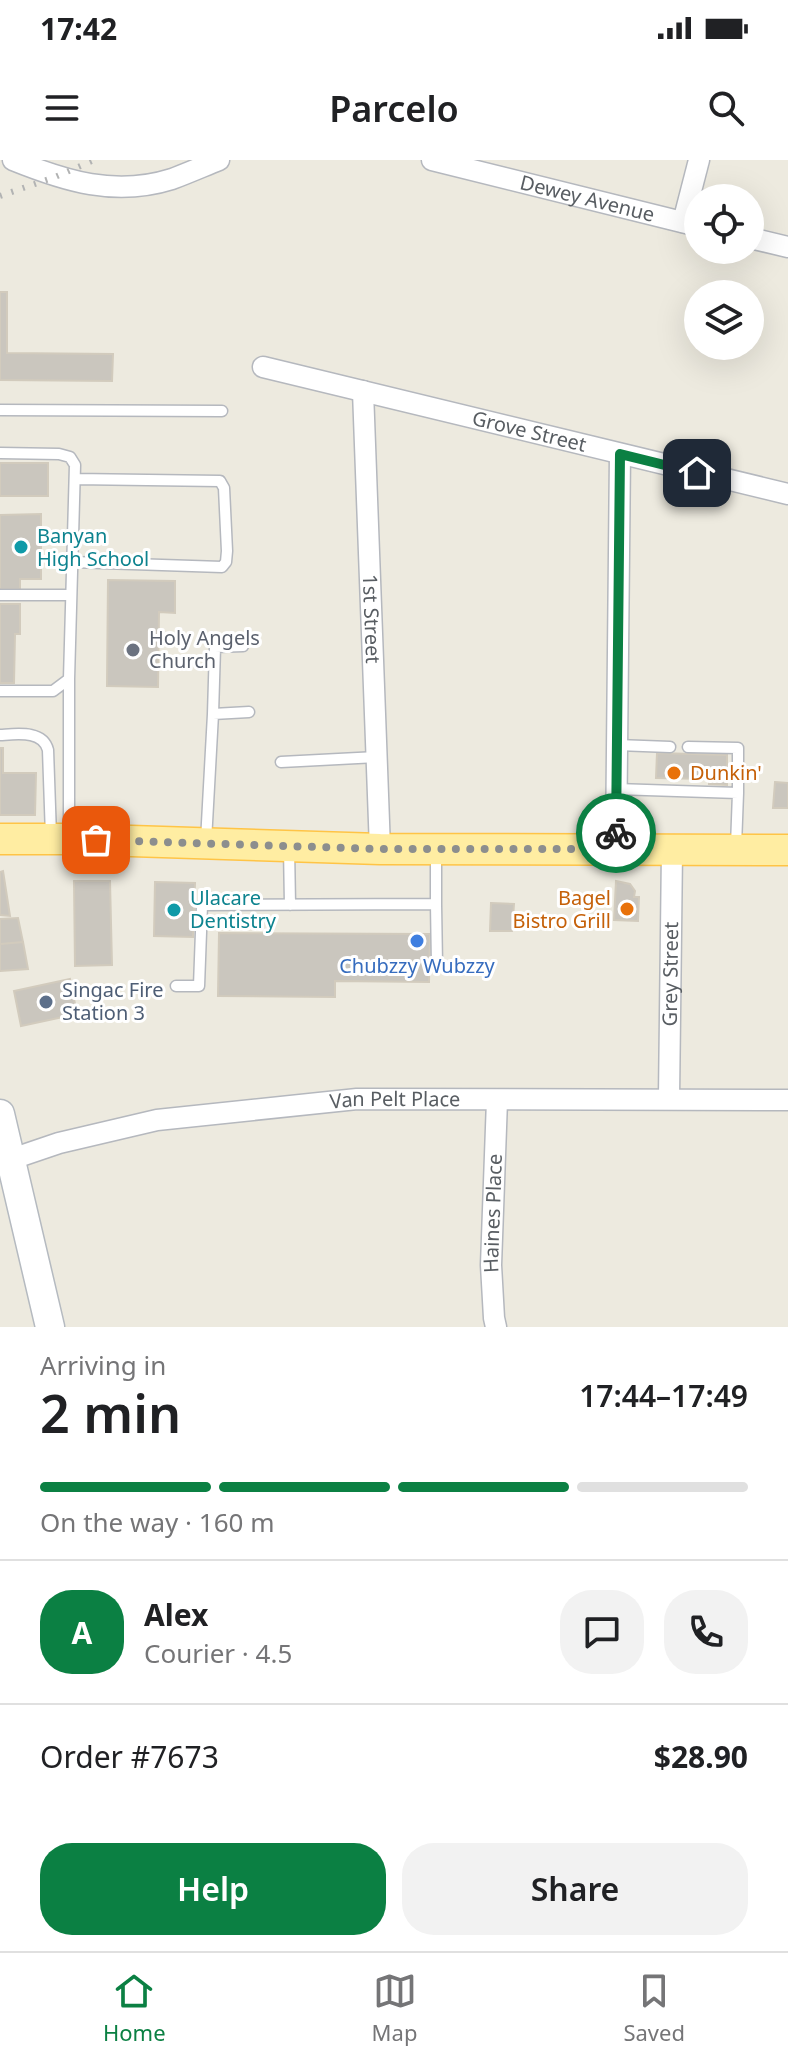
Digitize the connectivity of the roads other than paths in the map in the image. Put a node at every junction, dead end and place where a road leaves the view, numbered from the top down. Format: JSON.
{"nodes":[{"id":1,"x":13,"y":160,"type":"edge"},
{"id":2,"x":219,"y":160,"type":"edge"},
{"id":3,"x":432,"y":160,"type":"edge"},
{"id":4,"x":699,"y":160,"type":"edge"},
{"id":5,"x":696,"y":184,"type":"edge"},
{"id":6,"x":684,"y":223,"type":"edge"},
{"id":7,"x":764,"y":241,"type":"edge"},
{"id":8,"x":788,"y":247,"type":"edge"},
{"id":9,"x":263,"y":367,"type":"dead end"},
{"id":10,"x":363,"y":391,"type":"junction"},
{"id":11,"x":0,"y":410,"type":"edge"},
{"id":12,"x":222,"y":411,"type":"dead end"},
{"id":13,"x":0,"y":453,"type":"edge"},
{"id":14,"x":620,"y":454,"type":"junction"},
{"id":15,"x":75,"y":479,"type":"junction"},
{"id":16,"x":788,"y":494,"type":"edge"},
{"id":17,"x":72,"y":562,"type":"junction"},
{"id":18,"x":0,"y":595,"type":"edge"},
{"id":19,"x":71,"y":595,"type":"junction"},
{"id":20,"x":243,"y":646,"type":"dead end"},
{"id":21,"x":69,"y":679,"type":"junction"},
{"id":22,"x":0,"y":691,"type":"edge"},
{"id":23,"x":249,"y":712,"type":"dead end"},
{"id":24,"x":213,"y":714,"type":"junction"},
{"id":25,"x":0,"y":735,"type":"edge"},
{"id":26,"x":617,"y":745,"type":"junction"},
{"id":27,"x":670,"y":747,"type":"dead end"},
{"id":28,"x":688,"y":747,"type":"dead end"},
{"id":29,"x":377,"y":757,"type":"junction"},
{"id":30,"x":281,"y":762,"type":"dead end"},
{"id":31,"x":616,"y":789,"type":"junction"},
{"id":32,"x":738,"y":793,"type":"junction"},
{"id":33,"x":0,"y":839,"type":"edge"},
{"id":34,"x":60,"y":839,"type":"junction"},
{"id":35,"x":206,"y":843,"type":"junction"},
{"id":36,"x":289,"y":846,"type":"junction"},
{"id":37,"x":380,"y":849,"type":"junction"},
{"id":38,"x":436,"y":849,"type":"junction"},
{"id":39,"x":616,"y":849,"type":"junction"},
{"id":40,"x":672,"y":850,"type":"junction"},
{"id":41,"x":736,"y":850,"type":"junction"},
{"id":42,"x":788,"y":850,"type":"edge"},
{"id":43,"x":436,"y":904,"type":"junction"},
{"id":44,"x":290,"y":905,"type":"junction"},
{"id":45,"x":437,"y":965,"type":"dead end"},
{"id":46,"x":176,"y":986,"type":"dead end"},
{"id":47,"x":669,"y":1098,"type":"junction"},
{"id":48,"x":497,"y":1100,"type":"junction"},
{"id":49,"x":788,"y":1100,"type":"edge"},
{"id":50,"x":0,"y":1114,"type":"edge"},
{"id":51,"x":5,"y":1162,"type":"edge"},
{"id":52,"x":50,"y":1327,"type":"edge"},
{"id":53,"x":496,"y":1327,"type":"edge"}],
"edges":[{"from":1,"to":2,"type":"street"},
{"from":3,"to":6,"type":"street","name":"Dewey Avenue"},
{"from":4,"to":5,"type":"street"},
{"from":7,"to":8,"type":"street"},
{"from":9,"to":10,"type":"street","name":"Grove Street"},
{"from":10,"to":14,"type":"street","name":"Grove Street"},
{"from":10,"to":29,"type":"street","name":"1st Street"},
{"from":11,"to":12,"type":"lane"},
{"from":13,"to":15,"type":"lane"},
{"from":14,"to":16,"type":"street","name":"Grove Street"},
{"from":14,"to":26,"type":"street"},
{"from":15,"to":17,"type":"lane"},
{"from":15,"to":17,"type":"lane"},
{"from":17,"to":19,"type":"lane"},
{"from":18,"to":19,"type":"lane"},
{"from":19,"to":21,"type":"lane"},
{"from":20,"to":24,"type":"lane"},
{"from":21,"to":22,"type":"lane"},
{"from":21,"to":34,"type":"lane"},
{"from":23,"to":24,"type":"lane"},
{"from":24,"to":35,"type":"lane"},
{"from":25,"to":34,"type":"lane"},
{"from":26,"to":27,"type":"lane"},
{"from":26,"to":31,"type":"street"},
{"from":28,"to":32,"type":"lane"},
{"from":29,"to":30,"type":"lane"},
{"from":29,"to":37,"type":"street","name":"1st Street"},
{"from":31,"to":32,"type":"lane"},
{"from":31,"to":39,"type":"street"},
{"from":32,"to":41,"type":"lane"},
{"from":33,"to":34,"type":"main road"},
{"from":34,"to":35,"type":"main road"},
{"from":35,"to":36,"type":"main road"},
{"from":36,"to":37,"type":"main road"},
{"from":36,"to":44,"type":"lane"},
{"from":37,"to":38,"type":"main road"},
{"from":38,"to":39,"type":"main road"},
{"from":38,"to":43,"type":"lane"},
{"from":39,"to":40,"type":"main road"},
{"from":40,"to":41,"type":"main road"},
{"from":40,"to":47,"type":"street","name":"Grey Street"},
{"from":41,"to":42,"type":"main road"},
{"from":43,"to":44,"type":"lane"},
{"from":43,"to":45,"type":"lane"},
{"from":44,"to":46,"type":"lane"},
{"from":47,"to":48,"type":"street","name":"Van Pelt Place"},
{"from":47,"to":49,"type":"street","name":"Van Pelt Place"},
{"from":48,"to":51,"type":"street","name":"Van Pelt Place"},
{"from":48,"to":53,"type":"street","name":"Haines Place"},
{"from":50,"to":51,"type":"main road"},
{"from":51,"to":52,"type":"main road"}]}
